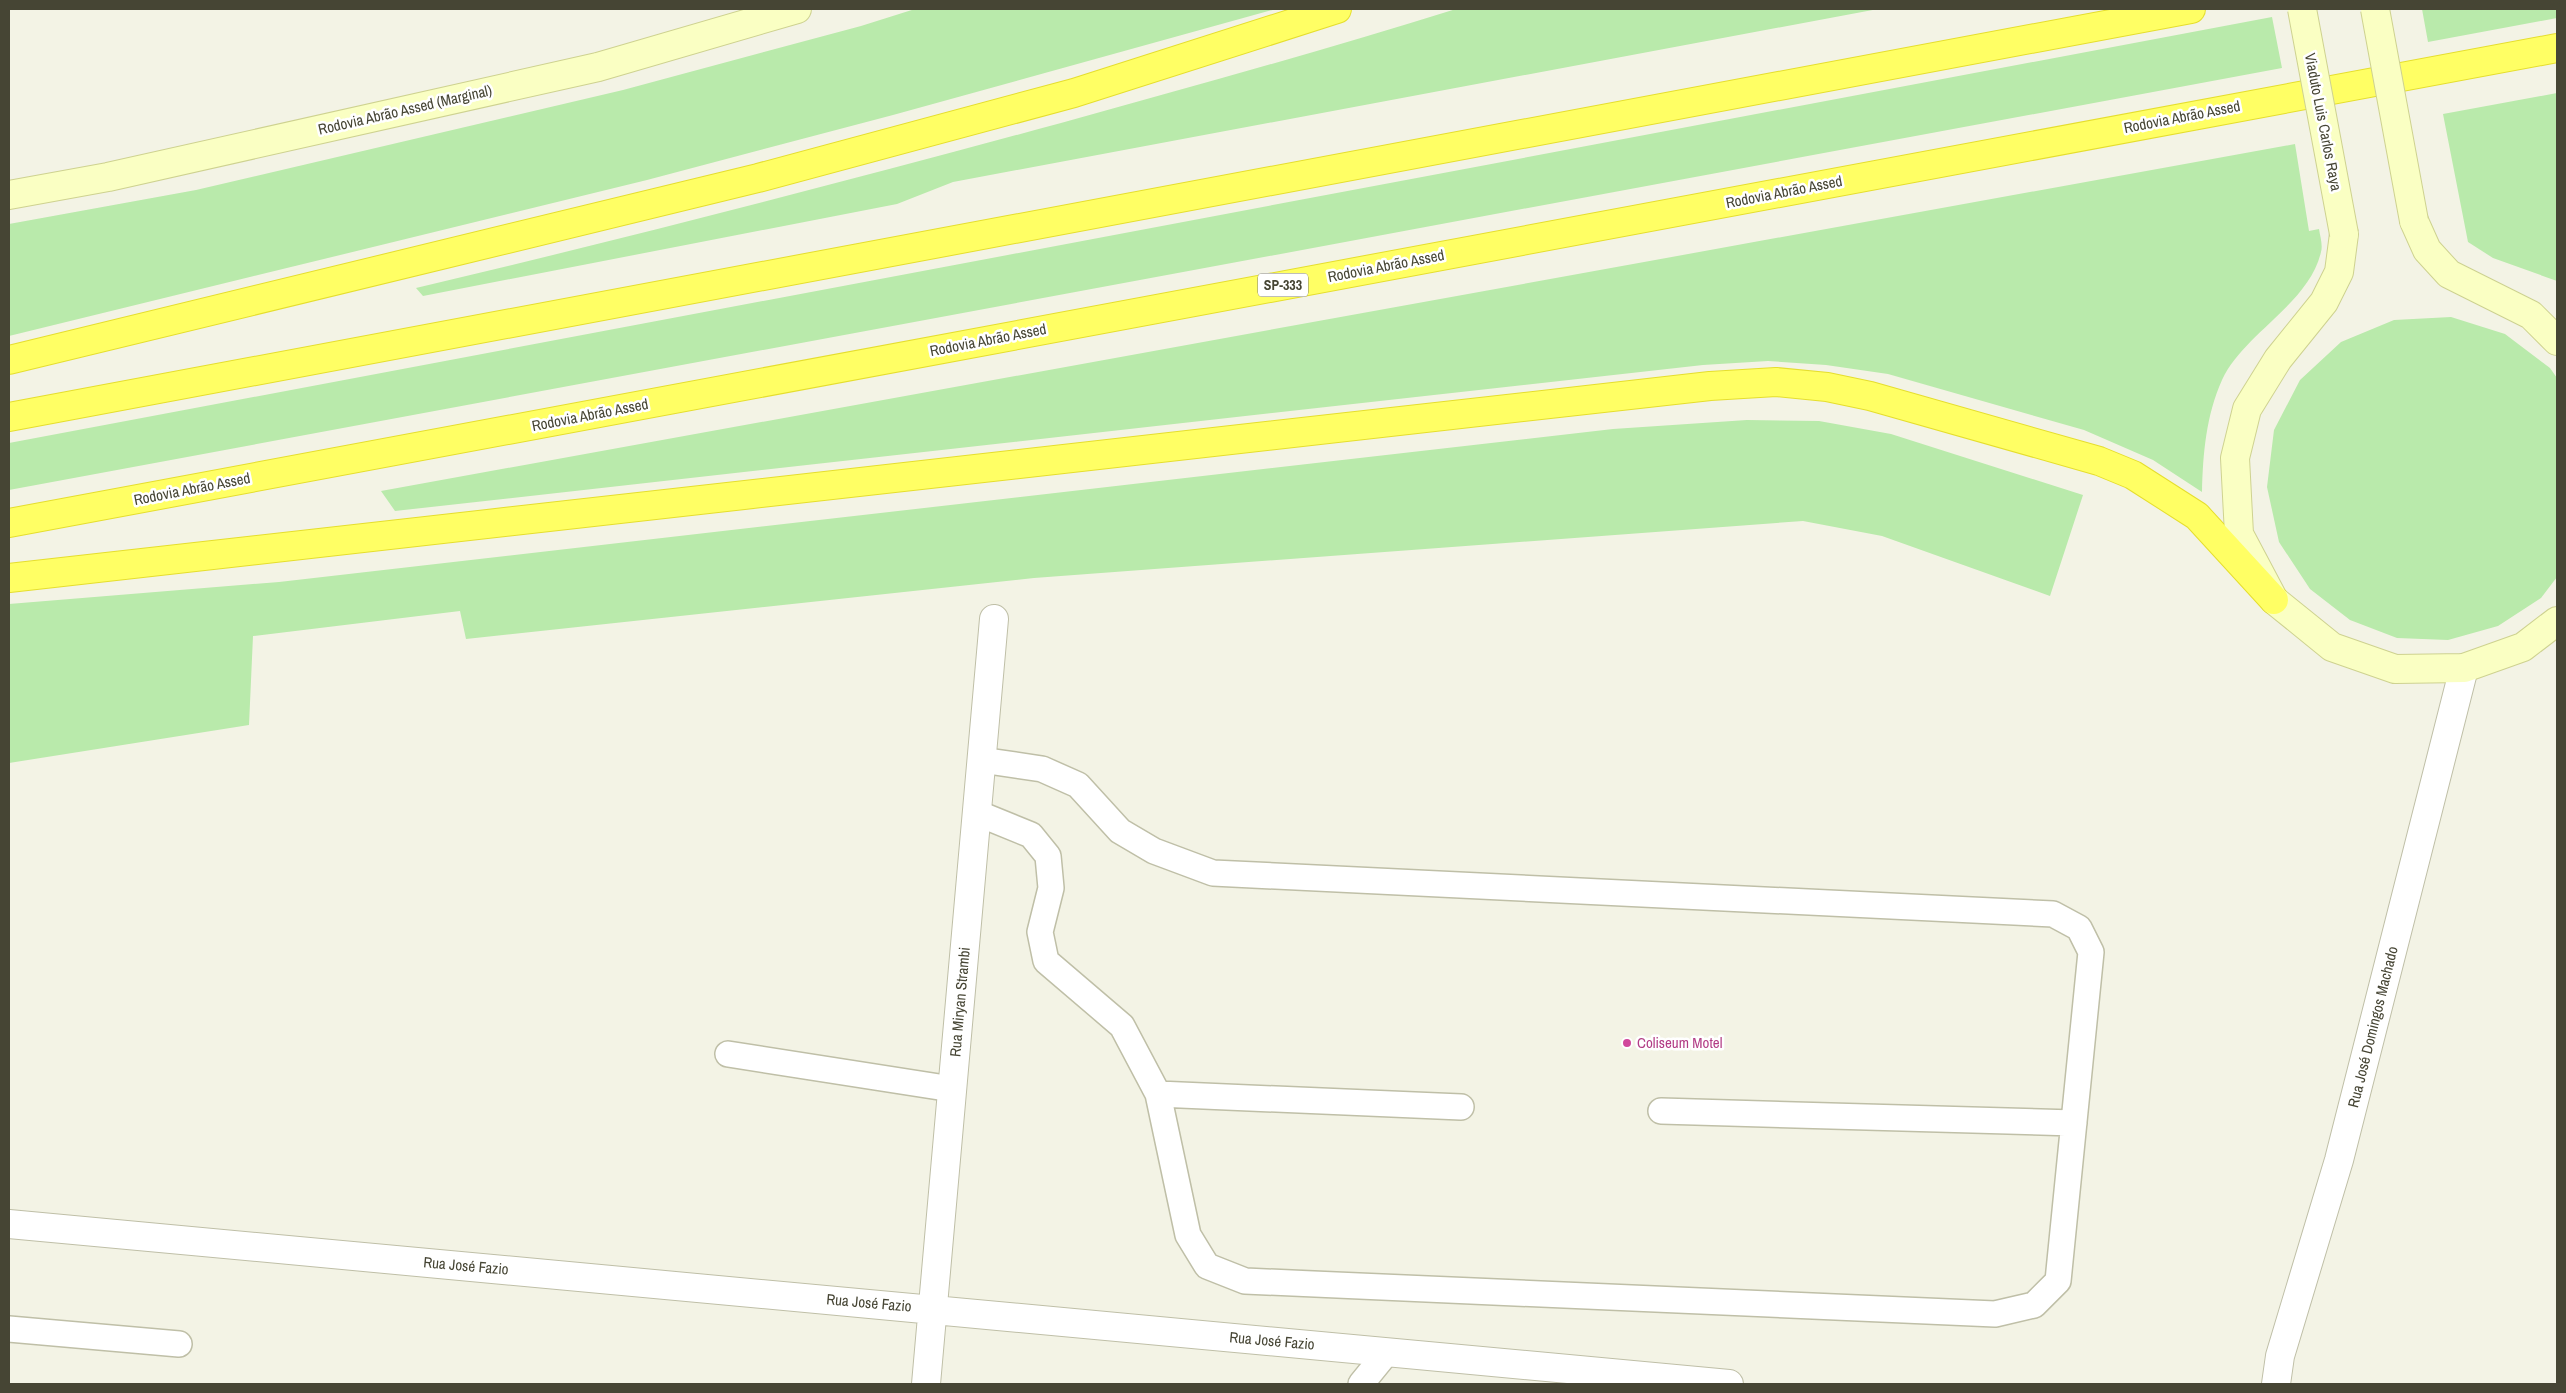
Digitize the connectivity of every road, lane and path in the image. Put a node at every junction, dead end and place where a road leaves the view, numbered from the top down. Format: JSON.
{"nodes":[{"id":1,"x":797,"y":9,"type":"edge"},
{"id":2,"x":1337,"y":9,"type":"edge"},
{"id":3,"x":2191,"y":9,"type":"edge"},
{"id":4,"x":2302,"y":9,"type":"edge"},
{"id":5,"x":2375,"y":9,"type":"edge"},
{"id":6,"x":2557,"y":48,"type":"edge"},
{"id":7,"x":9,"y":195,"type":"edge"},
{"id":8,"x":2532,"y":316,"type":"junction"},
{"id":9,"x":2557,"y":324,"type":"edge"},
{"id":10,"x":2557,"y":340,"type":"edge"},
{"id":11,"x":9,"y":360,"type":"edge"},
{"id":12,"x":9,"y":417,"type":"edge"},
{"id":13,"x":9,"y":524,"type":"edge"},
{"id":14,"x":9,"y":578,"type":"edge"},
{"id":15,"x":2274,"y":600,"type":"junction"},
{"id":16,"x":994,"y":619,"type":"dead end"},
{"id":17,"x":2557,"y":621,"type":"edge"},
{"id":18,"x":2464,"y":668,"type":"junction"},
{"id":19,"x":982,"y":760,"type":"junction"},
{"id":20,"x":977,"y":813,"type":"junction"},
{"id":21,"x":728,"y":1054,"type":"dead end"},
{"id":22,"x":952,"y":1089,"type":"junction"},
{"id":23,"x":1158,"y":1094,"type":"junction"},
{"id":24,"x":1461,"y":1107,"type":"dead end"},
{"id":25,"x":1660,"y":1111,"type":"dead end"},
{"id":26,"x":2074,"y":1122,"type":"junction"},
{"id":27,"x":9,"y":1224,"type":"edge"},
{"id":28,"x":933,"y":1309,"type":"junction"},
{"id":29,"x":9,"y":1329,"type":"edge"},
{"id":30,"x":179,"y":1344,"type":"dead end"},
{"id":31,"x":1387,"y":1352,"type":"junction"},
{"id":32,"x":926,"y":1384,"type":"edge"},
{"id":33,"x":1361,"y":1384,"type":"edge"},
{"id":34,"x":1729,"y":1384,"type":"edge"},
{"id":35,"x":2276,"y":1384,"type":"edge"}],
"edges":[{"from":1,"to":7,"type":"street","name":"Rodovia Abrão Assed (Marginal)"},
{"from":2,"to":11,"type":"highway"},
{"from":3,"to":12,"type":"highway"},
{"from":4,"to":15,"type":"street","name":"Viaduto Luis Carlos Raya","bridge":true},
{"from":5,"to":8,"type":"street","bridge":true},
{"from":6,"to":13,"type":"highway","name":"Rodovia Abrão Assed","number":"SP-333"},
{"from":8,"to":9,"type":"street"},
{"from":8,"to":10,"type":"street"},
{"from":14,"to":15,"type":"highway"},
{"from":15,"to":18,"type":"street"},
{"from":16,"to":19,"type":"street","name":"Rua Miryan Strambi"},
{"from":17,"to":18,"type":"street"},
{"from":18,"to":35,"type":"street","name":"Rua José Domingos Machado"},
{"from":19,"to":20,"type":"street","name":"Rua Miryan Strambi"},
{"from":19,"to":26,"type":"lane"},
{"from":20,"to":22,"type":"street","name":"Rua Miryan Strambi"},
{"from":20,"to":23,"type":"lane"},
{"from":21,"to":22,"type":"lane"},
{"from":22,"to":28,"type":"street","name":"Rua Miryan Strambi"},
{"from":23,"to":24,"type":"lane"},
{"from":23,"to":26,"type":"lane"},
{"from":25,"to":26,"type":"lane"},
{"from":27,"to":28,"type":"street","name":"Rua José Fazio"},
{"from":28,"to":31,"type":"street","name":"Rua José Fazio"},
{"from":28,"to":32,"type":"street","name":"Rua Miryan Strambi"},
{"from":29,"to":30,"type":"lane"},
{"from":31,"to":33,"type":"lane"},
{"from":31,"to":34,"type":"street","name":"Rua José Fazio"}]}
